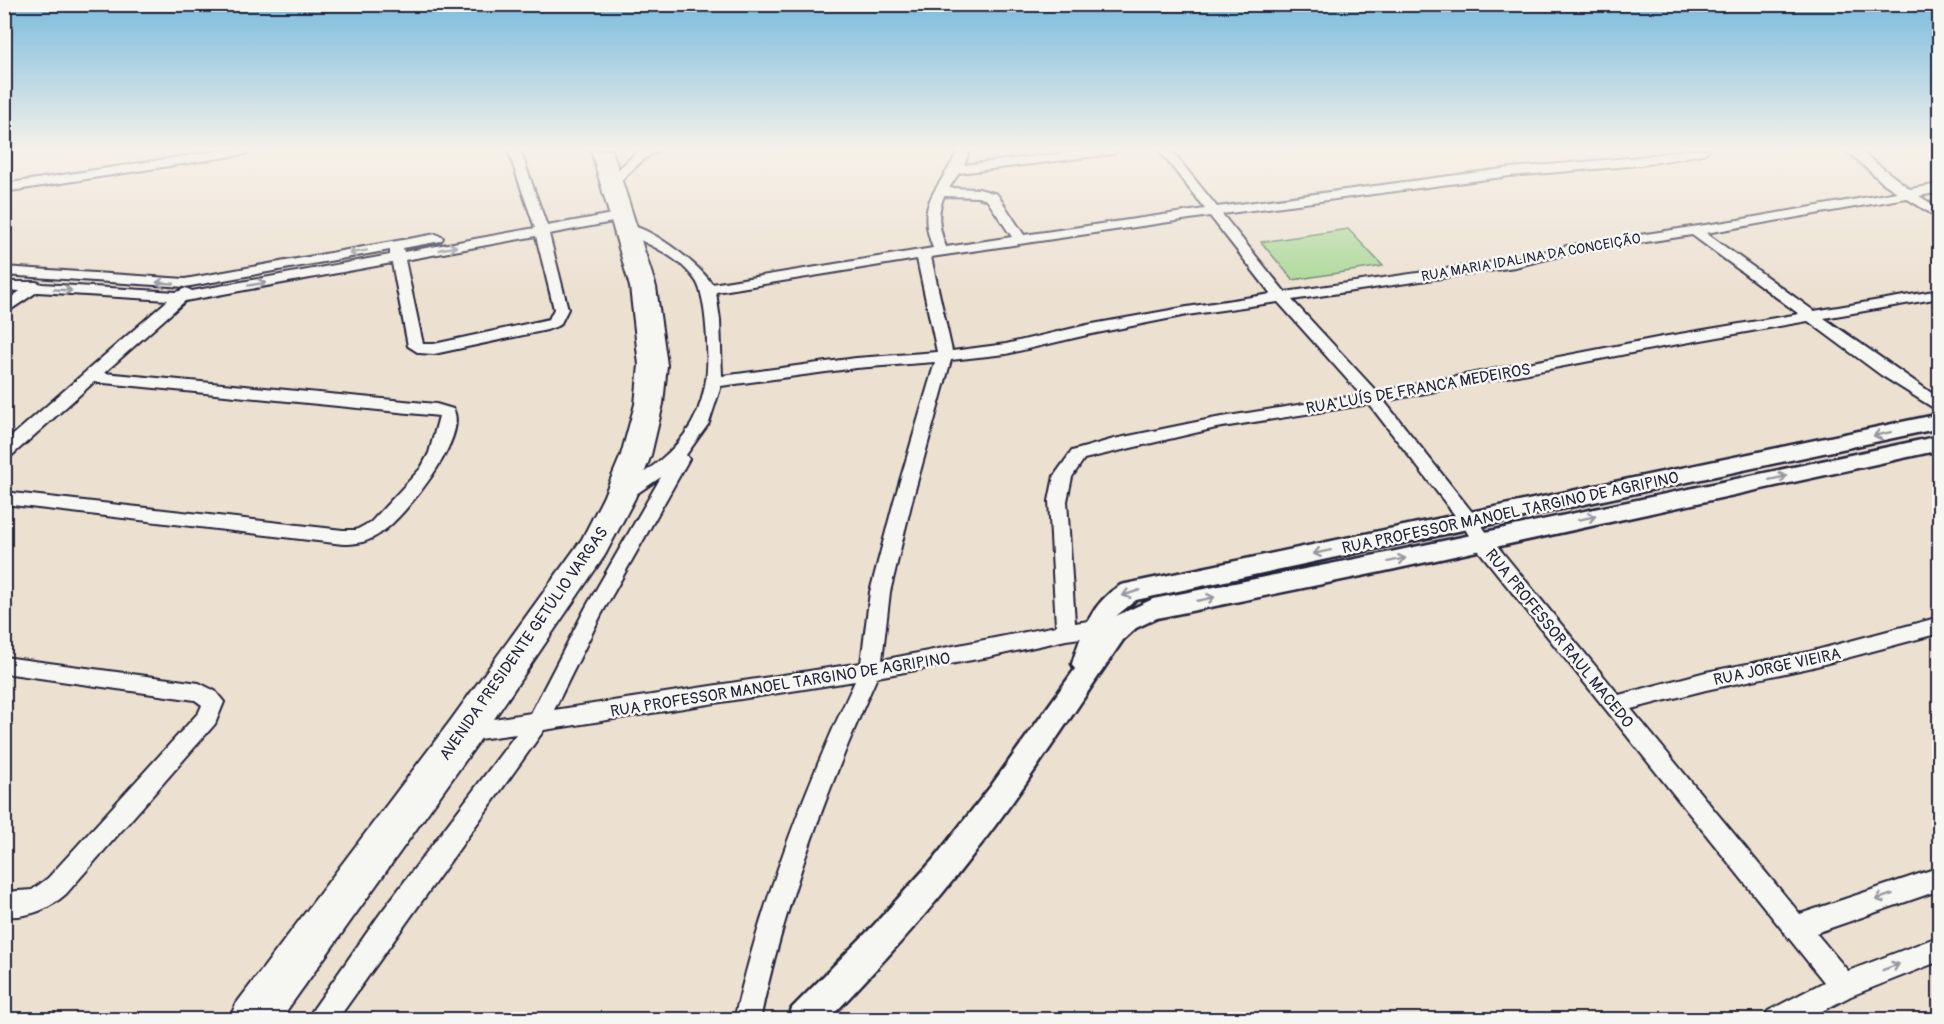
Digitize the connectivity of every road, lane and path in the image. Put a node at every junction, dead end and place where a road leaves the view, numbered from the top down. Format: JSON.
{"nodes":[{"id":1,"x":531,"y":198,"type":"edge"},
{"id":2,"x":617,"y":198,"type":"edge"},
{"id":3,"x":624,"y":198,"type":"edge"},
{"id":4,"x":937,"y":198,"type":"edge"},
{"id":5,"x":993,"y":198,"type":"edge"},
{"id":6,"x":1204,"y":198,"type":"edge"},
{"id":7,"x":1311,"y":198,"type":"edge"},
{"id":8,"x":1880,"y":198,"type":"edge"},
{"id":9,"x":1913,"y":198,"type":"edge"},
{"id":10,"x":620,"y":208,"type":"junction"},
{"id":11,"x":1216,"y":212,"type":"junction"},
{"id":12,"x":1940,"y":215,"type":"edge"},
{"id":13,"x":540,"y":225,"type":"junction"},
{"id":14,"x":1694,"y":230,"type":"junction"},
{"id":15,"x":1021,"y":240,"type":"junction"},
{"id":16,"x":397,"y":252,"type":"junction"},
{"id":17,"x":932,"y":253,"type":"junction"},
{"id":18,"x":4,"y":271,"type":"edge"},
{"id":19,"x":52,"y":274,"type":"junction"},
{"id":20,"x":196,"y":282,"type":"junction"},
{"id":21,"x":4,"y":286,"type":"edge"},
{"id":22,"x":34,"y":288,"type":"junction"},
{"id":23,"x":708,"y":289,"type":"junction"},
{"id":24,"x":1940,"y":294,"type":"edge"},
{"id":25,"x":182,"y":297,"type":"junction"},
{"id":26,"x":1281,"y":297,"type":"junction"},
{"id":27,"x":4,"y":310,"type":"edge"},
{"id":28,"x":1813,"y":318,"type":"junction"},
{"id":29,"x":945,"y":355,"type":"junction"},
{"id":30,"x":91,"y":377,"type":"junction"},
{"id":31,"x":714,"y":382,"type":"junction"},
{"id":32,"x":1372,"y":398,"type":"junction"},
{"id":33,"x":1940,"y":407,"type":"edge"},
{"id":34,"x":1940,"y":421,"type":"edge"},
{"id":35,"x":1940,"y":443,"type":"edge"},
{"id":36,"x":687,"y":446,"type":"junction"},
{"id":37,"x":4,"y":453,"type":"edge"},
{"id":38,"x":4,"y":498,"type":"edge"},
{"id":39,"x":619,"y":498,"type":"junction"},
{"id":40,"x":1476,"y":531,"type":"junction"},
{"id":41,"x":1940,"y":625,"type":"edge"},
{"id":42,"x":1105,"y":631,"type":"junction"},
{"id":43,"x":1066,"y":632,"type":"junction"},
{"id":44,"x":4,"y":665,"type":"edge"},
{"id":45,"x":870,"y":670,"type":"junction"},
{"id":46,"x":1614,"y":705,"type":"junction"},
{"id":47,"x":537,"y":723,"type":"junction"},
{"id":48,"x":464,"y":732,"type":"junction"},
{"id":49,"x":1940,"y":878,"type":"edge"},
{"id":50,"x":4,"y":903,"type":"edge"},
{"id":51,"x":1795,"y":928,"type":"junction"},
{"id":52,"x":1940,"y":948,"type":"edge"},
{"id":53,"x":1842,"y":986,"type":"junction"},
{"id":54,"x":252,"y":1020,"type":"edge"},
{"id":55,"x":321,"y":1020,"type":"edge"},
{"id":56,"x":747,"y":1020,"type":"edge"},
{"id":57,"x":804,"y":1020,"type":"edge"},
{"id":58,"x":1777,"y":1020,"type":"edge"}],
"edges":[{"from":1,"to":13,"type":"street"},
{"from":2,"to":10,"type":"highway","name":"AVENIDA PRESIDENTE GETÚLIO VARGAS"},
{"from":3,"to":10,"type":"street"},
{"from":4,"to":17,"type":"street"},
{"from":5,"to":15,"type":"street"},
{"from":6,"to":11,"type":"street","name":"RUA PROFESSOR RAUL MACEDO"},
{"from":7,"to":11,"type":"street"},
{"from":8,"to":14,"type":"street","name":"RUA MARIA IDALINA DA CONCEIÇÃO"},
{"from":9,"to":12,"type":"street"},
{"from":10,"to":13,"type":"street"},
{"from":10,"to":23,"type":"street"},
{"from":10,"to":39,"type":"highway","name":"AVENIDA PRESIDENTE GETÚLIO VARGAS"},
{"from":11,"to":15,"type":"street"},
{"from":11,"to":26,"type":"street","name":"RUA PROFESSOR RAUL MACEDO"},
{"from":13,"to":16,"type":"street"},
{"from":13,"to":16,"type":"street"},
{"from":14,"to":26,"type":"street","name":"RUA MARIA IDALINA DA CONCEIÇÃO"},
{"from":14,"to":28,"type":"street"},
{"from":15,"to":17,"type":"street"},
{"from":16,"to":20,"type":"street","one_way":true},
{"from":25,"to":16,"type":"street","one_way":true},
{"from":17,"to":23,"type":"street"},
{"from":17,"to":29,"type":"street"},
{"from":18,"to":19,"type":"street"},
{"from":20,"to":19,"type":"street","one_way":true},
{"from":19,"to":22,"type":"street"},
{"from":20,"to":25,"type":"street"},
{"from":21,"to":22,"type":"street"},
{"from":22,"to":25,"type":"street","one_way":true},
{"from":22,"to":27,"type":"street"},
{"from":23,"to":31,"type":"street"},
{"from":24,"to":28,"type":"street","name":"RUA LUÍS DE FRANCA MEDEIROS"},
{"from":25,"to":30,"type":"street"},
{"from":26,"to":29,"type":"street","name":"RUA MARIA IDALINA DA CONCEIÇÃO"},
{"from":26,"to":32,"type":"street","name":"RUA PROFESSOR RAUL MACEDO"},
{"from":28,"to":32,"type":"street","name":"RUA LUÍS DE FRANCA MEDEIROS"},
{"from":28,"to":33,"type":"street"},
{"from":29,"to":31,"type":"street","name":"RUA MARIA IDALINA DA CONCEIÇÃO"},
{"from":29,"to":45,"type":"street"},
{"from":30,"to":37,"type":"street"},
{"from":30,"to":38,"type":"street"},
{"from":31,"to":36,"type":"street"},
{"from":32,"to":40,"type":"street","name":"RUA PROFESSOR RAUL MACEDO"},
{"from":32,"to":43,"type":"street","name":"RUA LUÍS DE FRANCA MEDEIROS"},
{"from":34,"to":40,"type":"street","name":"RUA PROFESSOR MANOEL TARGINO DE AGRIPINO","one_way":true},
{"from":40,"to":35,"type":"street","name":"RUA PROFESSOR MANOEL TARGINO DE AGRIPINO","one_way":true},
{"from":36,"to":39,"type":"street"},
{"from":36,"to":47,"type":"street"},
{"from":39,"to":48,"type":"highway","name":"AVENIDA PRESIDENTE GETÚLIO VARGAS"},
{"from":40,"to":42,"type":"street","name":"RUA PROFESSOR MANOEL TARGINO DE AGRIPINO"},
{"from":40,"to":46,"type":"street","name":"RUA PROFESSOR RAUL MACEDO"},
{"from":41,"to":46,"type":"street","name":"RUA JORGE VIEIRA"},
{"from":42,"to":43,"type":"street","name":"RUA PROFESSOR MANOEL TARGINO DE AGRIPINO"},
{"from":42,"to":57,"type":"street"},
{"from":43,"to":45,"type":"street","name":"RUA PROFESSOR MANOEL TARGINO DE AGRIPINO"},
{"from":44,"to":50,"type":"street"},
{"from":45,"to":47,"type":"street","name":"RUA PROFESSOR MANOEL TARGINO DE AGRIPINO"},
{"from":45,"to":56,"type":"street"},
{"from":46,"to":51,"type":"street","name":"RUA PROFESSOR RAUL MACEDO"},
{"from":47,"to":48,"type":"street","name":"RUA PROFESSOR MANOEL TARGINO DE AGRIPINO"},
{"from":47,"to":55,"type":"street"},
{"from":48,"to":54,"type":"highway","name":"AVENIDA PRESIDENTE GETÚLIO VARGAS"},
{"from":49,"to":51,"type":"street","one_way":true},
{"from":51,"to":53,"type":"street","name":"RUA PROFESSOR RAUL MACEDO"},
{"from":53,"to":52,"type":"street","one_way":true},
{"from":53,"to":58,"type":"street"}]}
